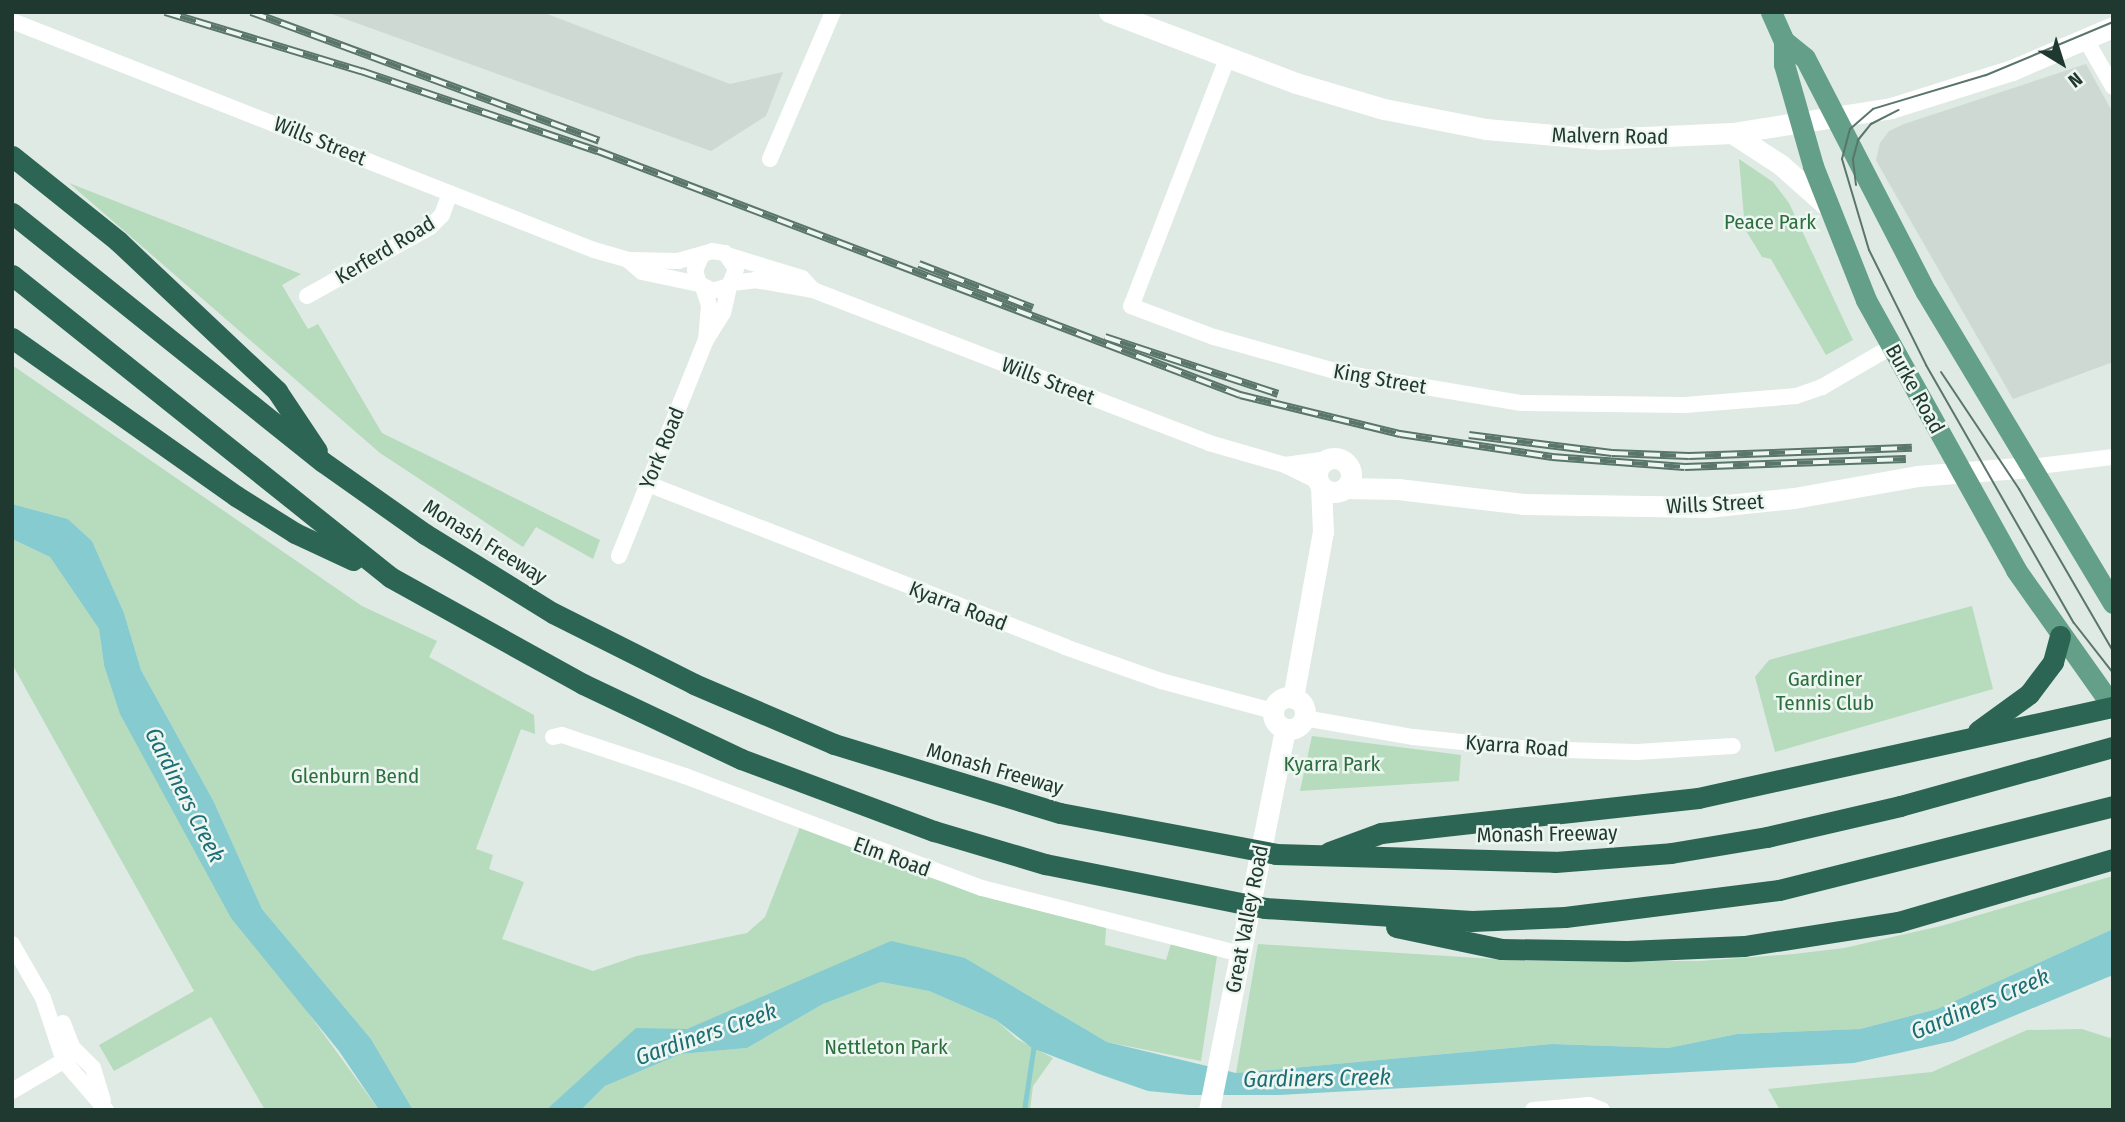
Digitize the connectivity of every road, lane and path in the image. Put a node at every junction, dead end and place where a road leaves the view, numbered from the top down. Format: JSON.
{"nodes":[{"id":1,"x":833,"y":12,"type":"edge"},
{"id":2,"x":1109,"y":12,"type":"edge"},
{"id":3,"x":1771,"y":12,"type":"edge"},
{"id":4,"x":12,"y":20,"type":"edge"},
{"id":5,"x":2113,"y":27,"type":"edge"},
{"id":6,"x":2086,"y":40,"type":"junction"},
{"id":7,"x":1784,"y":41,"type":"junction"},
{"id":8,"x":1227,"y":59,"type":"junction"},
{"id":9,"x":2113,"y":87,"type":"edge"},
{"id":10,"x":1838,"y":118,"type":"junction"},
{"id":11,"x":1800,"y":124,"type":"junction"},
{"id":12,"x":1732,"y":133,"type":"junction"},
{"id":13,"x":12,"y":156,"type":"edge"},
{"id":14,"x":770,"y":159,"type":"dead end"},
{"id":15,"x":450,"y":193,"type":"junction"},
{"id":16,"x":1825,"y":204,"type":"junction"},
{"id":17,"x":12,"y":213,"type":"edge"},
{"id":18,"x":701,"y":257,"type":"junction"},
{"id":19,"x":730,"y":257,"type":"junction"},
{"id":20,"x":628,"y":260,"type":"junction"},
{"id":21,"x":12,"y":275,"type":"edge"},
{"id":22,"x":701,"y":285,"type":"junction"},
{"id":23,"x":731,"y":285,"type":"junction"},
{"id":24,"x":813,"y":290,"type":"junction"},
{"id":25,"x":307,"y":296,"type":"dead end"},
{"id":26,"x":12,"y":338,"type":"edge"},
{"id":27,"x":706,"y":341,"type":"junction"},
{"id":28,"x":1891,"y":347,"type":"junction"},
{"id":29,"x":2113,"y":457,"type":"edge"},
{"id":30,"x":1329,"y":460,"type":"junction"},
{"id":31,"x":323,"y":462,"type":"junction"},
{"id":32,"x":1285,"y":465,"type":"junction"},
{"id":33,"x":1349,"y":467,"type":"junction"},
{"id":34,"x":2031,"y":467,"type":"junction"},
{"id":35,"x":1961,"y":472,"type":"junction"},
{"id":36,"x":648,"y":484,"type":"junction"},
{"id":37,"x":1331,"y":486,"type":"junction"},
{"id":38,"x":1398,"y":489,"type":"junction"},
{"id":39,"x":619,"y":555,"type":"dead end"},
{"id":40,"x":390,"y":577,"type":"junction"},
{"id":41,"x":2113,"y":603,"type":"edge"},
{"id":42,"x":2060,"y":636,"type":"junction"},
{"id":43,"x":1293,"y":698,"type":"junction"},
{"id":44,"x":2113,"y":707,"type":"edge"},
{"id":45,"x":1304,"y":718,"type":"junction"},
{"id":46,"x":1279,"y":720,"type":"junction"},
{"id":47,"x":553,"y":737,"type":"dead end"},
{"id":48,"x":1955,"y":743,"type":"junction"},
{"id":49,"x":1732,"y":746,"type":"dead end"},
{"id":50,"x":2113,"y":747,"type":"edge"},
{"id":51,"x":2113,"y":806,"type":"edge"},
{"id":52,"x":1317,"y":857,"type":"junction"},
{"id":53,"x":2113,"y":862,"type":"edge"},
{"id":54,"x":1357,"y":916,"type":"junction"},
{"id":55,"x":12,"y":944,"type":"edge"},
{"id":56,"x":1240,"y":954,"type":"junction"},
{"id":57,"x":71,"y":1057,"type":"junction"},
{"id":58,"x":12,"y":1091,"type":"edge"},
{"id":59,"x":105,"y":1108,"type":"edge"},
{"id":60,"x":1209,"y":1110,"type":"edge"},
{"id":61,"x":1533,"y":1110,"type":"edge"},
{"id":62,"x":1602,"y":1110,"type":"edge"}],
"edges":[{"from":1,"to":14,"type":"street"},
{"from":2,"to":8,"type":"street","name":"Malvern Road"},
{"from":3,"to":7,"type":"main road","name":"Burke Road"},
{"from":4,"to":15,"type":"street","name":"Wills Street"},
{"from":5,"to":6,"type":"street","name":"Malvern Road"},
{"from":6,"to":9,"type":"street"},
{"from":6,"to":10,"type":"street","name":"Malvern Road"},
{"from":7,"to":10,"type":"main road","name":"Burke Road"},
{"from":7,"to":11,"type":"main road","name":"Burke Road"},
{"from":8,"to":12,"type":"street","name":"Malvern Road"},
{"from":8,"to":28,"type":"street","name":"King Street"},
{"from":10,"to":11,"type":"street","name":"Malvern Road"},
{"from":10,"to":34,"type":"main road","name":"Burke Road"},
{"from":11,"to":12,"type":"street","name":"Malvern Road"},
{"from":11,"to":16,"type":"main road","name":"Burke Road"},
{"from":12,"to":16,"type":"street"},
{"from":13,"to":31,"type":"highway"},
{"from":15,"to":20,"type":"street","name":"Wills Street"},
{"from":15,"to":25,"type":"street","name":"Kerferd Road"},
{"from":16,"to":28,"type":"main road","name":"Burke Road"},
{"from":17,"to":31,"type":"highway","name":"Monash Freeway"},
{"from":18,"to":19,"type":"street"},
{"from":18,"to":20,"type":"street","name":"Wills Street"},
{"from":18,"to":22,"type":"street"},
{"from":19,"to":23,"type":"street"},
{"from":19,"to":24,"type":"street","name":"Wills Street"},
{"from":20,"to":22,"type":"street","name":"Wills Street"},
{"from":21,"to":40,"type":"highway"},
{"from":22,"to":23,"type":"street"},
{"from":22,"to":27,"type":"street","name":"York Road"},
{"from":23,"to":24,"type":"street","name":"Wills Street"},
{"from":23,"to":27,"type":"street","name":"York Road"},
{"from":24,"to":32,"type":"street","name":"Wills Street"},
{"from":26,"to":40,"type":"highway"},
{"from":27,"to":36,"type":"street","name":"York Road"},
{"from":28,"to":35,"type":"main road","name":"Burke Road"},
{"from":29,"to":34,"type":"street"},
{"from":30,"to":32,"type":"street","name":"Wills Street"},
{"from":30,"to":33,"type":"street","name":"Wills Street"},
{"from":30,"to":37,"type":"street"},
{"from":31,"to":52,"type":"highway","name":"Monash Freeway"},
{"from":32,"to":37,"type":"street","name":"Wills Street"},
{"from":33,"to":37,"type":"street"},
{"from":33,"to":38,"type":"street","name":"Wills Street"},
{"from":34,"to":35,"type":"street","name":"Wills Street"},
{"from":34,"to":41,"type":"main road","name":"Burke Road"},
{"from":35,"to":38,"type":"street","name":"Wills Street"},
{"from":35,"to":42,"type":"main road","name":"Burke Road"},
{"from":36,"to":39,"type":"street","name":"York Road"},
{"from":36,"to":46,"type":"street","name":"Kyarra Road"},
{"from":37,"to":38,"type":"street","name":"Wills Street"},
{"from":37,"to":43,"type":"street"},
{"from":40,"to":54,"type":"highway"},
{"from":42,"to":44,"type":"main road","name":"Burke Road"},
{"from":42,"to":48,"type":"highway"},
{"from":43,"to":45,"type":"street"},
{"from":43,"to":46,"type":"street"},
{"from":44,"to":48,"type":"highway"},
{"from":45,"to":46,"type":"street"},
{"from":45,"to":49,"type":"street","name":"Kyarra Road"},
{"from":46,"to":56,"type":"street","name":"Great Valley Road"},
{"from":47,"to":56,"type":"street","name":"Elm Road"},
{"from":48,"to":52,"type":"highway"},
{"from":50,"to":52,"type":"highway","name":"Monash Freeway"},
{"from":51,"to":54,"type":"highway"},
{"from":53,"to":54,"type":"highway"},
{"from":55,"to":57,"type":"street"},
{"from":56,"to":60,"type":"street","name":"Great Valley Road"},
{"from":57,"to":58,"type":"street"},
{"from":57,"to":59,"type":"street"},
{"from":61,"to":62,"type":"street"}]}
